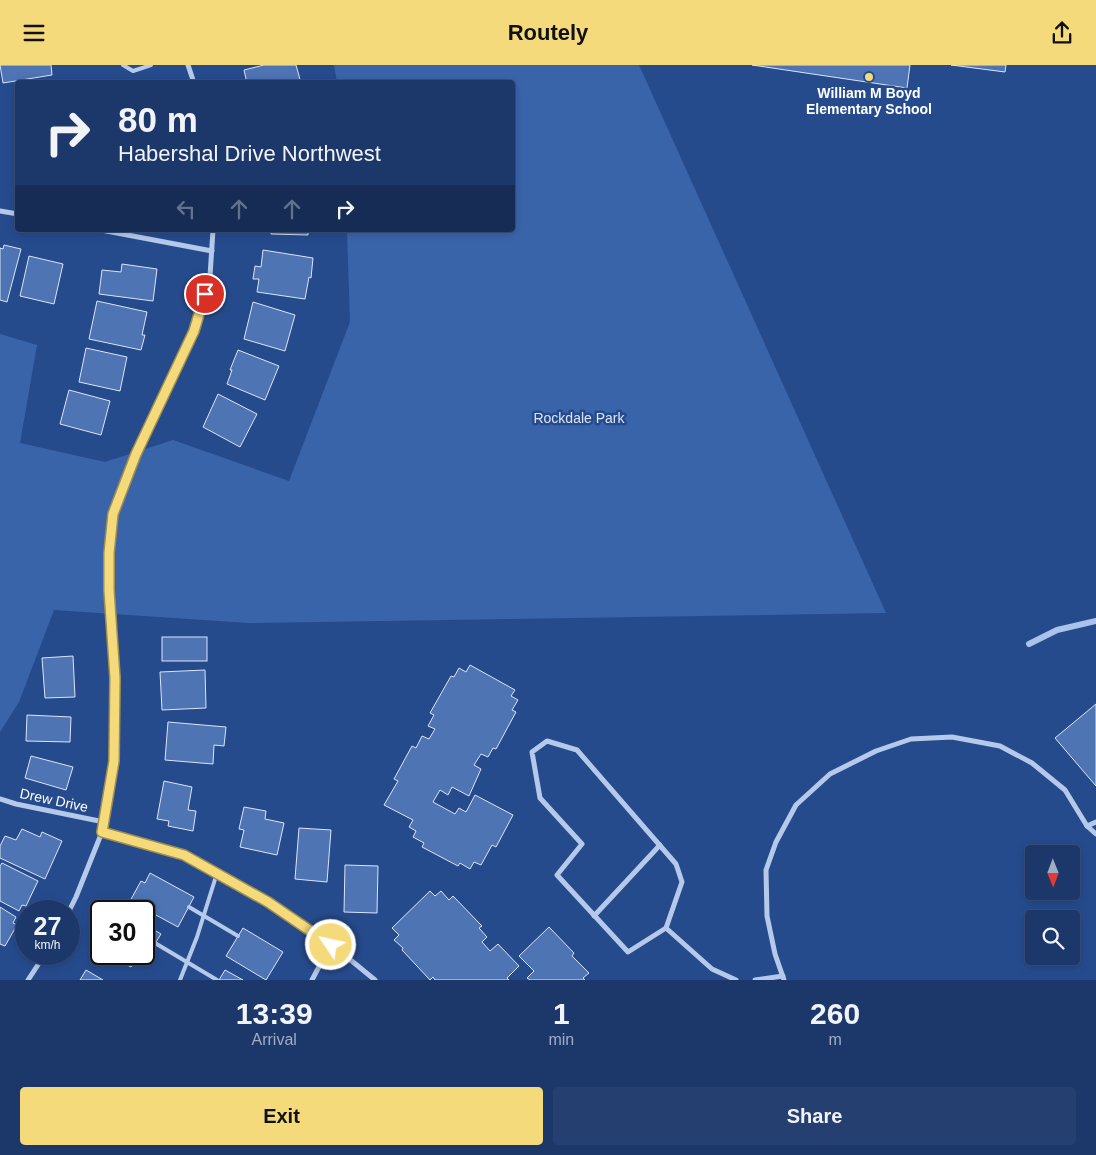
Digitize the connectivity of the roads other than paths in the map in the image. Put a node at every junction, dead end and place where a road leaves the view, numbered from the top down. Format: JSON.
{"nodes":[{"id":1,"x":124,"y":65,"type":"edge"},
{"id":2,"x":151,"y":65,"type":"edge"},
{"id":3,"x":188,"y":65,"type":"edge"},
{"id":4,"x":193,"y":80,"type":"edge"},
{"id":5,"x":0,"y":211,"type":"edge"},
{"id":6,"x":15,"y":214,"type":"edge"},
{"id":7,"x":112,"y":232,"type":"edge"},
{"id":8,"x":213,"y":232,"type":"edge"},
{"id":9,"x":212,"y":251,"type":"junction"},
{"id":10,"x":0,"y":799,"type":"edge"},
{"id":11,"x":104,"y":822,"type":"junction"},
{"id":12,"x":1096,"y":822,"type":"edge"},
{"id":13,"x":1088,"y":826,"type":"junction"},
{"id":14,"x":102,"y":832,"type":"junction"},
{"id":15,"x":1096,"y":834,"type":"edge"},
{"id":16,"x":660,"y":845,"type":"junction"},
{"id":17,"x":217,"y":873,"type":"junction"},
{"id":18,"x":74,"y":900,"type":"edge"},
{"id":19,"x":189,"y":907,"type":"dead end"},
{"id":20,"x":594,"y":915,"type":"junction"},
{"id":21,"x":204,"y":916,"type":"junction"},
{"id":22,"x":666,"y":928,"type":"junction"},
{"id":23,"x":238,"y":936,"type":"dead end"},
{"id":24,"x":155,"y":943,"type":"dead end"},
{"id":25,"x":331,"y":945,"type":"junction"},
{"id":26,"x":187,"y":962,"type":"junction"},
{"id":27,"x":38,"y":965,"type":"edge"},
{"id":28,"x":784,"y":978,"type":"edge"},
{"id":29,"x":28,"y":980,"type":"edge"},
{"id":30,"x":180,"y":980,"type":"edge"},
{"id":31,"x":217,"y":980,"type":"edge"},
{"id":32,"x":312,"y":980,"type":"edge"},
{"id":33,"x":375,"y":980,"type":"edge"},
{"id":34,"x":736,"y":980,"type":"edge"},
{"id":35,"x":755,"y":980,"type":"edge"}],
"edges":[{"from":1,"to":2,"type":"lane"},
{"from":3,"to":4,"type":"street"},
{"from":5,"to":6,"type":"street"},
{"from":7,"to":9,"type":"street"},
{"from":8,"to":9,"type":"street"},
{"from":9,"to":11,"type":"street"},
{"from":10,"to":11,"type":"street","name":"Drew Drive"},
{"from":11,"to":14,"type":"street"},
{"from":12,"to":13,"type":"street"},
{"from":13,"to":15,"type":"street"},
{"from":13,"to":28,"type":"street"},
{"from":14,"to":17,"type":"street"},
{"from":14,"to":18,"type":"street"},
{"from":16,"to":20,"type":"street"},
{"from":16,"to":20,"type":"street"},
{"from":16,"to":22,"type":"street"},
{"from":17,"to":21,"type":"lane"},
{"from":17,"to":25,"type":"street"},
{"from":19,"to":21,"type":"lane"},
{"from":20,"to":22,"type":"street"},
{"from":21,"to":23,"type":"lane"},
{"from":21,"to":26,"type":"lane"},
{"from":22,"to":34,"type":"street"},
{"from":24,"to":26,"type":"lane"},
{"from":25,"to":32,"type":"street"},
{"from":25,"to":33,"type":"street"},
{"from":26,"to":30,"type":"lane"},
{"from":26,"to":31,"type":"lane"},
{"from":27,"to":29,"type":"street"},
{"from":28,"to":35,"type":"street"}]}
